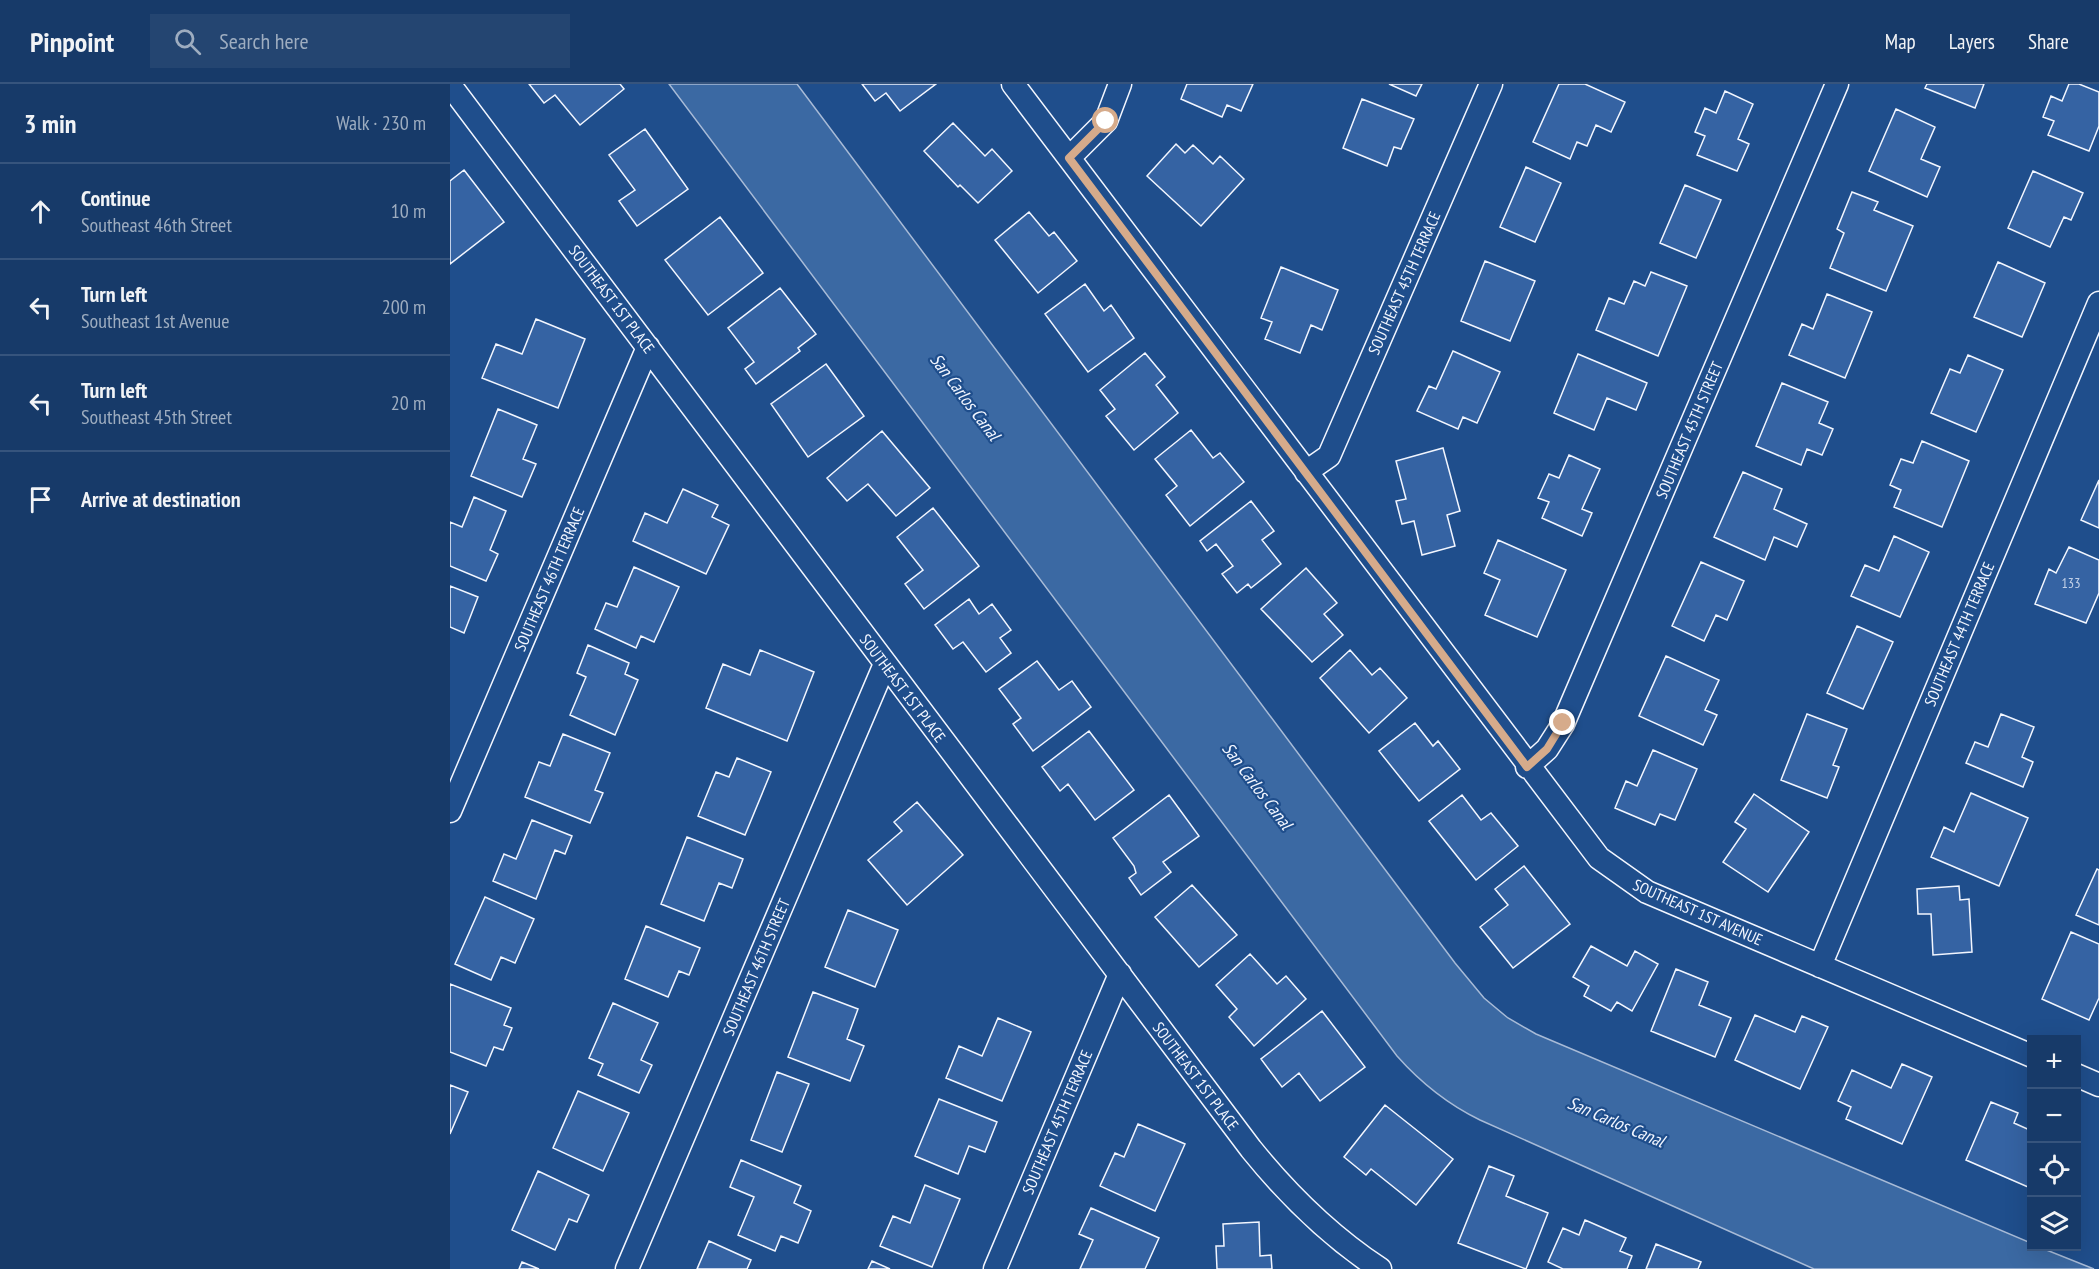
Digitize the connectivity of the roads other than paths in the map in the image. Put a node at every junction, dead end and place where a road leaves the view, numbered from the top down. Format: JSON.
{"nodes":[{"id":1,"x":1013,"y":84,"type":"edge"},
{"id":2,"x":1120,"y":84,"type":"edge"},
{"id":3,"x":1491,"y":84,"type":"edge"},
{"id":4,"x":1837,"y":84,"type":"edge"},
{"id":5,"x":450,"y":85,"type":"edge"},
{"id":6,"x":1069,"y":158,"type":"junction"},
{"id":7,"x":2099,"y":303,"type":"edge"},
{"id":8,"x":648,"y":347,"type":"junction"},
{"id":9,"x":1306,"y":472,"type":"junction"},
{"id":10,"x":885,"y":664,"type":"junction"},
{"id":11,"x":1527,"y":767,"type":"junction"},
{"id":12,"x":450,"y":811,"type":"edge"},
{"id":13,"x":1820,"y":966,"type":"junction"},
{"id":14,"x":1120,"y":974,"type":"junction"},
{"id":15,"x":2027,"y":1054,"type":"edge"},
{"id":16,"x":2081,"y":1077,"type":"edge"},
{"id":17,"x":2099,"y":1085,"type":"edge"},
{"id":18,"x":1350,"y":1260,"type":"edge"},
{"id":19,"x":627,"y":1269,"type":"edge"},
{"id":20,"x":995,"y":1269,"type":"edge"},
{"id":21,"x":1380,"y":1269,"type":"edge"}],
"edges":[{"from":1,"to":6,"type":"street","name":"SOUTHEAST 1ST AVENUE"},
{"from":2,"to":6,"type":"street"},
{"from":3,"to":9,"type":"street","name":"SOUTHEAST 45TH TERRACE"},
{"from":4,"to":11,"type":"street","name":"SOUTHEAST 45TH STREET"},
{"from":5,"to":8,"type":"street","name":"SOUTHEAST 1ST PLACE"},
{"from":6,"to":9,"type":"street","name":"SOUTHEAST 1ST AVENUE"},
{"from":7,"to":13,"type":"street","name":"SOUTHEAST 44TH TERRACE"},
{"from":8,"to":10,"type":"street","name":"SOUTHEAST 1ST PLACE"},
{"from":8,"to":12,"type":"street","name":"SOUTHEAST 46TH TERRACE"},
{"from":9,"to":11,"type":"street","name":"SOUTHEAST 1ST AVENUE"},
{"from":10,"to":14,"type":"street","name":"SOUTHEAST 1ST PLACE"},
{"from":10,"to":19,"type":"street","name":"SOUTHEAST 46TH STREET"},
{"from":11,"to":13,"type":"street","name":"SOUTHEAST 1ST AVENUE"},
{"from":13,"to":15,"type":"street","name":"SOUTHEAST 1ST AVENUE"},
{"from":14,"to":18,"type":"street","name":"SOUTHEAST 1ST PLACE"},
{"from":14,"to":20,"type":"street","name":"SOUTHEAST 45TH TERRACE"},
{"from":16,"to":17,"type":"street"},
{"from":18,"to":21,"type":"street","name":"SOUTHEAST 1ST PLACE"}]}
